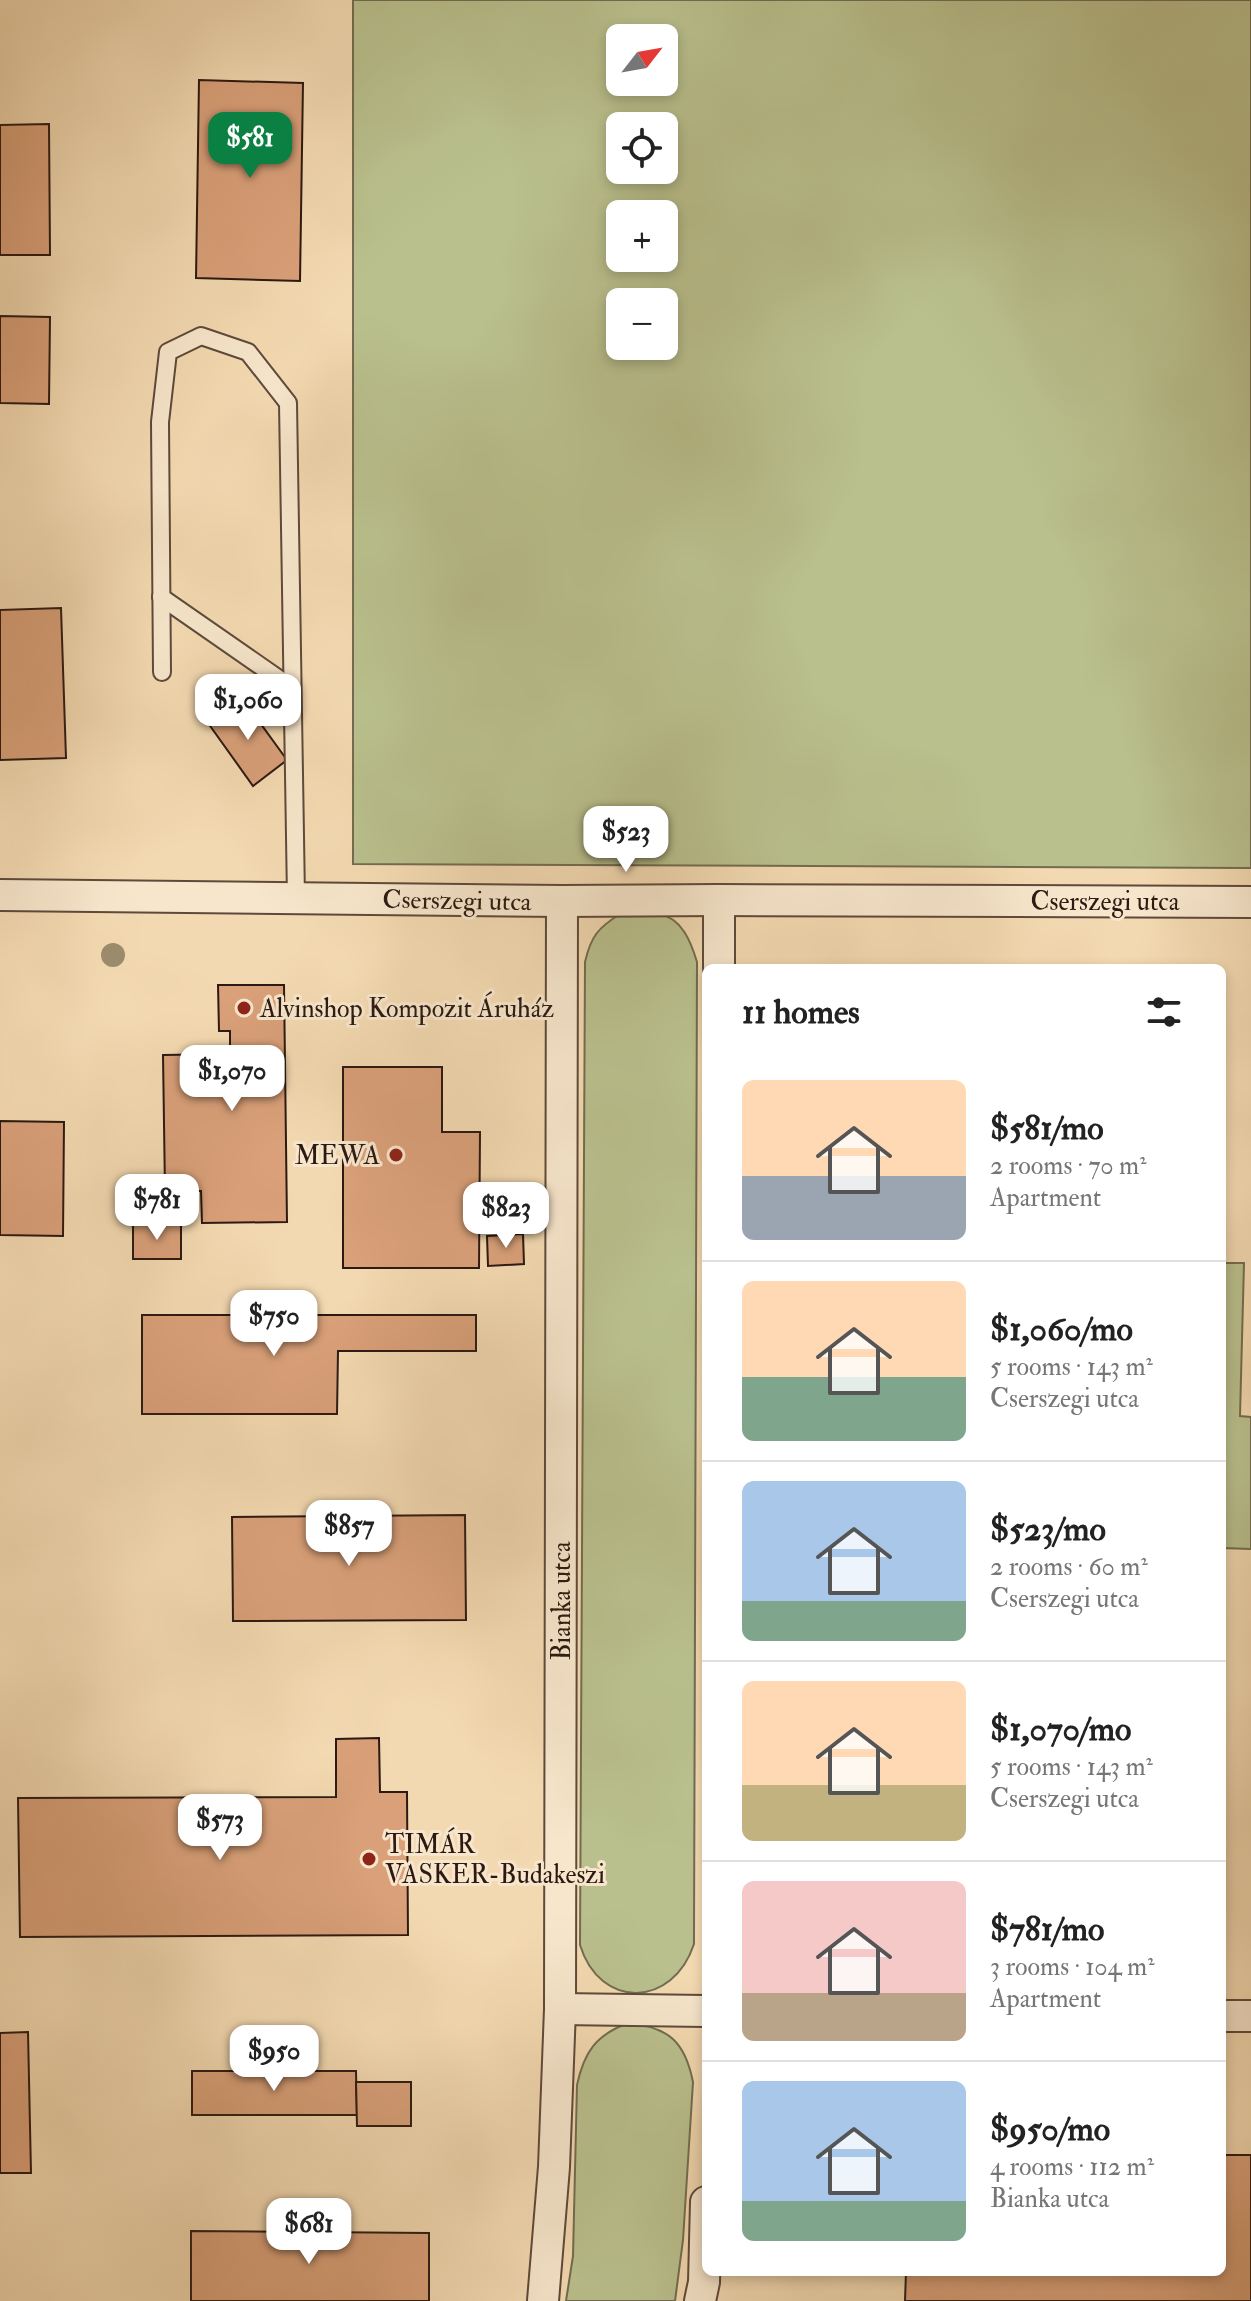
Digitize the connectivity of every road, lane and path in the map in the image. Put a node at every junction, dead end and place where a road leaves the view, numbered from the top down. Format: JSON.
{"nodes":[{"id":1,"x":161,"y":597,"type":"junction"},
{"id":2,"x":162,"y":672,"type":"dead end"},
{"id":3,"x":292,"y":688,"type":"junction"},
{"id":4,"x":0,"y":895,"type":"edge"},
{"id":5,"x":296,"y":898,"type":"junction"},
{"id":6,"x":719,"y":900,"type":"junction"},
{"id":7,"x":562,"y":901,"type":"junction"},
{"id":8,"x":1251,"y":902,"type":"edge"},
{"id":9,"x":719,"y":964,"type":"edge"},
{"id":10,"x":560,"y":2009,"type":"junction"},
{"id":11,"x":702,"y":2011,"type":"edge"},
{"id":12,"x":1226,"y":2016,"type":"edge"},
{"id":13,"x":1251,"y":2016,"type":"edge"},
{"id":14,"x":704,"y":2276,"type":"edge"},
{"id":15,"x":543,"y":2301,"type":"edge"},
{"id":16,"x":700,"y":2301,"type":"edge"}],
"edges":[{"from":1,"to":2,"type":"lane"},
{"from":1,"to":3,"type":"lane"},
{"from":1,"to":3,"type":"lane"},
{"from":3,"to":5,"type":"lane"},
{"from":4,"to":5,"type":"street","name":"Cserszegi utca"},
{"from":5,"to":7,"type":"street","name":"Cserszegi utca"},
{"from":6,"to":7,"type":"street","name":"Cserszegi utca"},
{"from":6,"to":8,"type":"street","name":"Cserszegi utca"},
{"from":6,"to":9,"type":"street"},
{"from":7,"to":10,"type":"street","name":"Bianka utca"},
{"from":10,"to":11,"type":"street"},
{"from":10,"to":15,"type":"street","name":"Bianka utca"},
{"from":12,"to":13,"type":"street"},
{"from":14,"to":16,"type":"street"}]}
